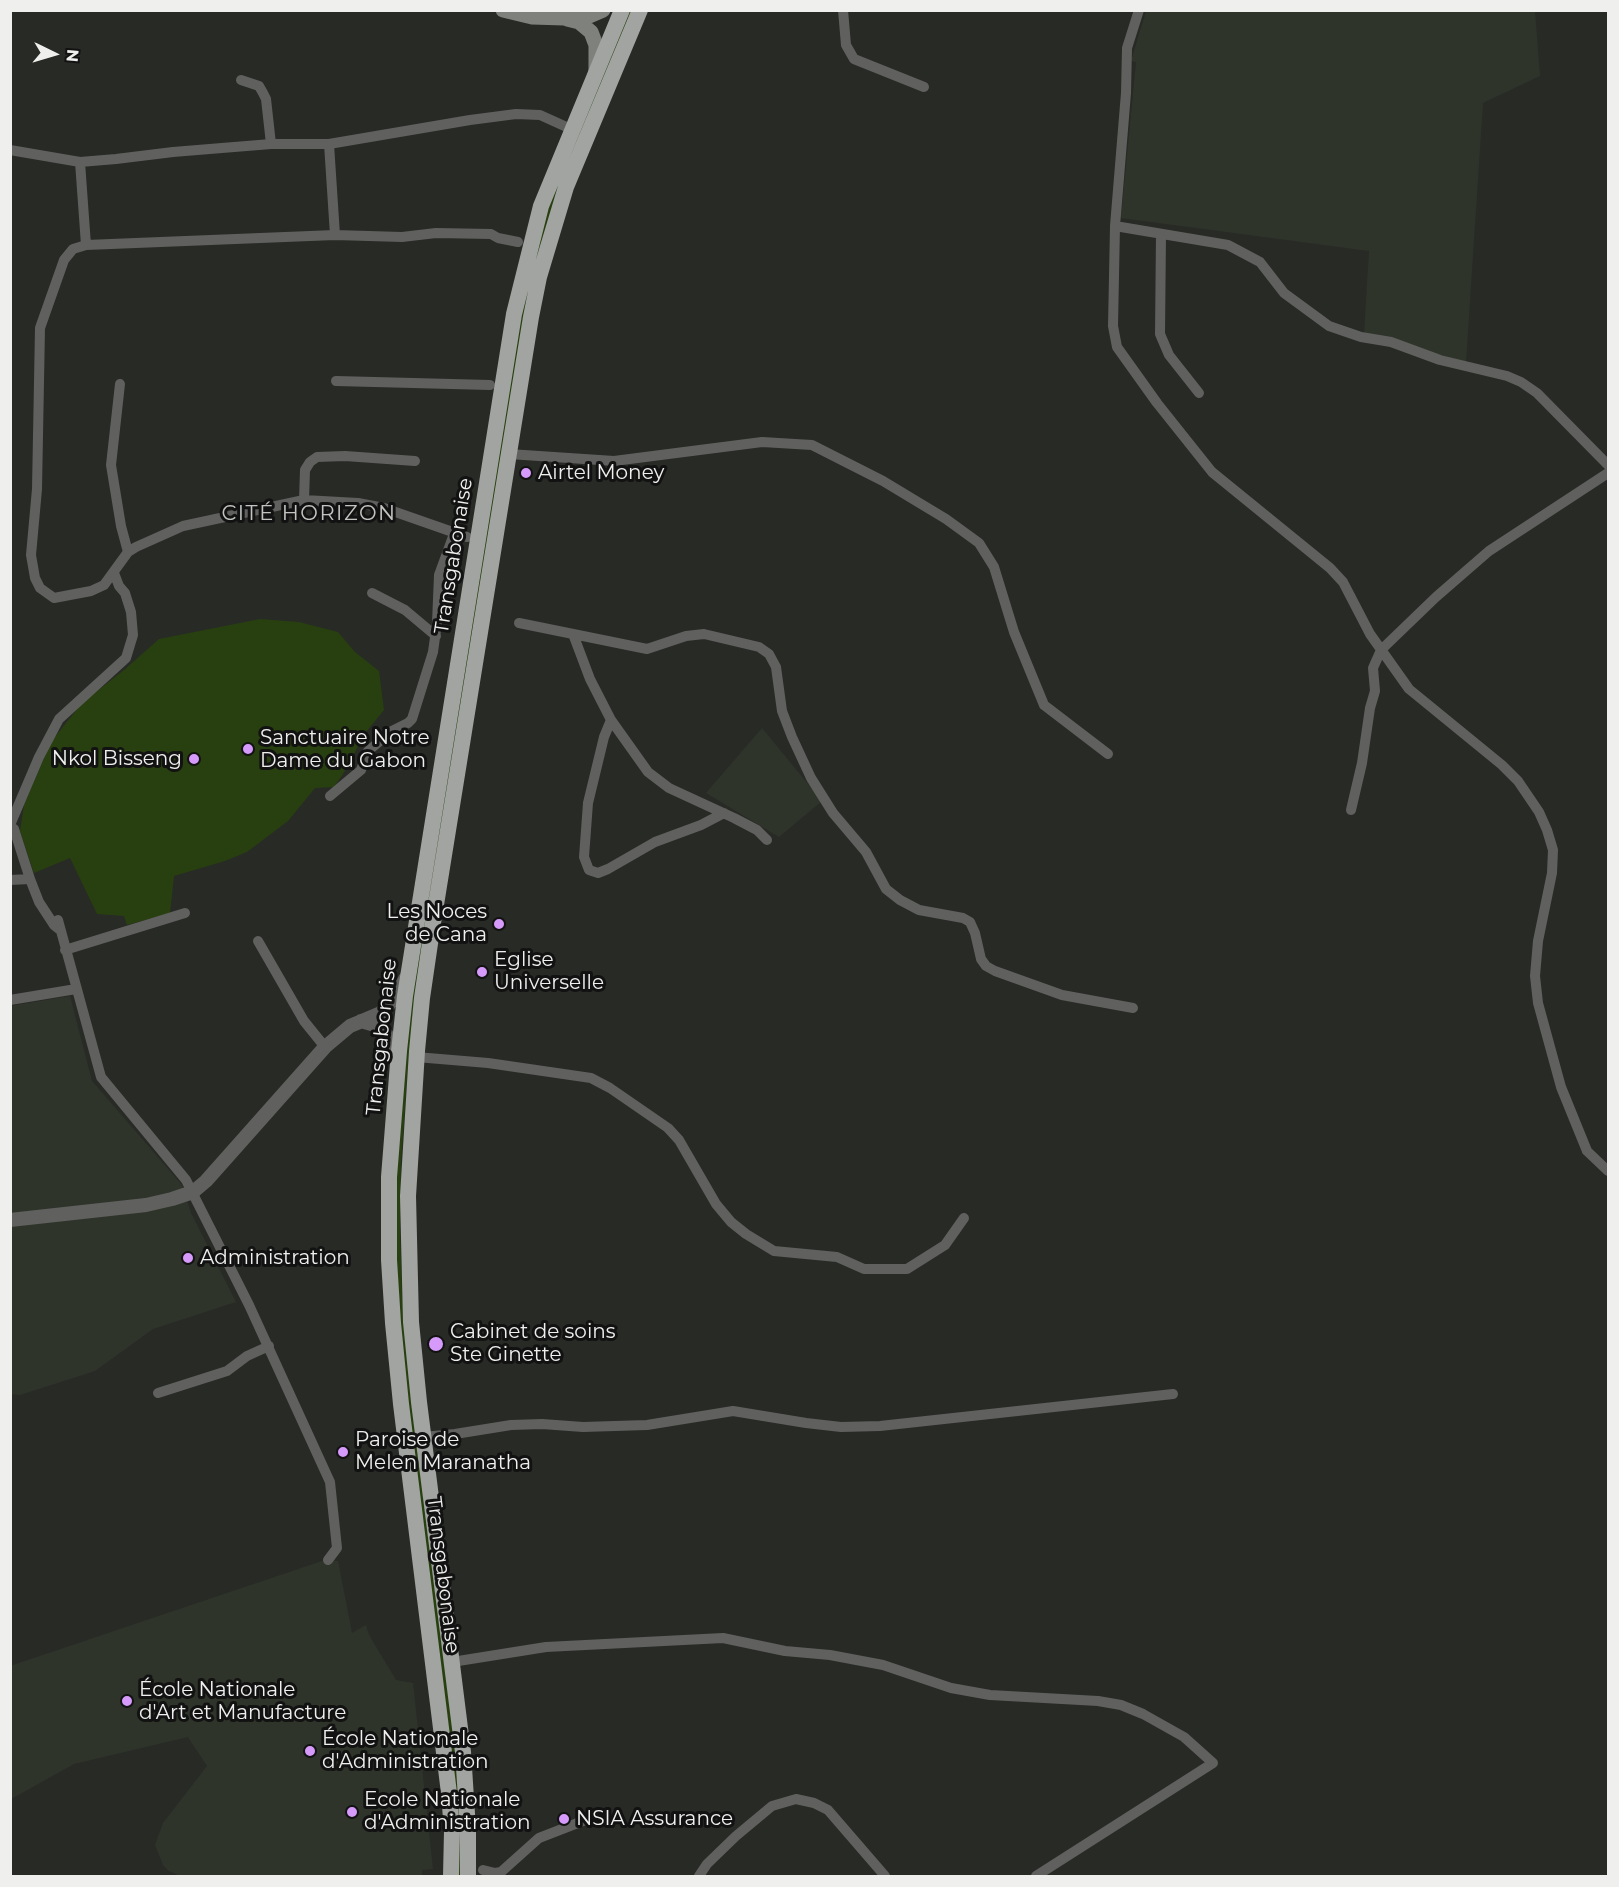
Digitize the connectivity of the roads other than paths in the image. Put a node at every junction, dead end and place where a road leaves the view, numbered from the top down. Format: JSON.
{"nodes":[{"id":1,"x":502,"y":10,"type":"edge"},
{"id":2,"x":603,"y":10,"type":"edge"},
{"id":3,"x":622,"y":10,"type":"edge"},
{"id":4,"x":640,"y":10,"type":"edge"},
{"id":5,"x":843,"y":10,"type":"edge"},
{"id":6,"x":1139,"y":10,"type":"edge"},
{"id":7,"x":564,"y":18,"type":"junction"},
{"id":8,"x":596,"y":72,"type":"junction"},
{"id":9,"x":241,"y":80,"type":"dead end"},
{"id":10,"x":924,"y":87,"type":"dead end"},
{"id":11,"x":571,"y":129,"type":"junction"},
{"id":12,"x":271,"y":144,"type":"junction"},
{"id":13,"x":329,"y":144,"type":"junction"},
{"id":14,"x":10,"y":150,"type":"edge"},
{"id":15,"x":80,"y":162,"type":"junction"},
{"id":16,"x":1115,"y":226,"type":"junction"},
{"id":17,"x":1161,"y":234,"type":"junction"},
{"id":18,"x":335,"y":235,"type":"junction"},
{"id":19,"x":518,"y":242,"type":"dead end"},
{"id":20,"x":87,"y":245,"type":"junction"},
{"id":21,"x":336,"y":381,"type":"dead end"},
{"id":22,"x":120,"y":384,"type":"dead end"},
{"id":23,"x":490,"y":385,"type":"dead end"},
{"id":24,"x":1199,"y":393,"type":"dead end"},
{"id":25,"x":509,"y":454,"type":"junction"},
{"id":26,"x":415,"y":461,"type":"dead end"},
{"id":27,"x":1608,"y":465,"type":"edge"},
{"id":28,"x":1608,"y":473,"type":"edge"},
{"id":29,"x":304,"y":500,"type":"junction"},
{"id":30,"x":454,"y":534,"type":"junction"},
{"id":31,"x":467,"y":537,"type":"dead end"},
{"id":32,"x":128,"y":552,"type":"junction"},
{"id":33,"x":114,"y":573,"type":"junction"},
{"id":34,"x":372,"y":593,"type":"dead end"},
{"id":35,"x":519,"y":623,"type":"dead end"},
{"id":36,"x":573,"y":634,"type":"junction"},
{"id":37,"x":436,"y":636,"type":"junction"},
{"id":38,"x":1381,"y":650,"type":"junction"},
{"id":39,"x":611,"y":720,"type":"junction"},
{"id":40,"x":1108,"y":754,"type":"dead end"},
{"id":41,"x":330,"y":796,"type":"dead end"},
{"id":42,"x":1351,"y":810,"type":"dead end"},
{"id":43,"x":724,"y":813,"type":"junction"},
{"id":44,"x":10,"y":825,"type":"edge"},
{"id":45,"x":767,"y":840,"type":"dead end"},
{"id":46,"x":30,"y":879,"type":"junction"},
{"id":47,"x":10,"y":880,"type":"edge"},
{"id":48,"x":185,"y":913,"type":"dead end"},
{"id":49,"x":258,"y":941,"type":"dead end"},
{"id":50,"x":65,"y":950,"type":"junction"},
{"id":51,"x":409,"y":970,"type":"junction"},
{"id":52,"x":76,"y":989,"type":"junction"},
{"id":53,"x":10,"y":1000,"type":"edge"},
{"id":54,"x":1132,"y":1008,"type":"dead end"},
{"id":55,"x":361,"y":1021,"type":"junction"},
{"id":56,"x":325,"y":1047,"type":"junction"},
{"id":57,"x":399,"y":1051,"type":"junction"},
{"id":58,"x":416,"y":1057,"type":"junction"},
{"id":59,"x":1608,"y":1171,"type":"edge"},
{"id":60,"x":193,"y":1192,"type":"junction"},
{"id":61,"x":964,"y":1218,"type":"dead end"},
{"id":62,"x":10,"y":1220,"type":"edge"},
{"id":63,"x":268,"y":1346,"type":"junction"},
{"id":64,"x":158,"y":1393,"type":"dead end"},
{"id":65,"x":1173,"y":1394,"type":"dead end"},
{"id":66,"x":423,"y":1437,"type":"junction"},
{"id":67,"x":328,"y":1560,"type":"dead end"},
{"id":68,"x":453,"y":1662,"type":"junction"},
{"id":69,"x":610,"y":1821,"type":"dead end"},
{"id":70,"x":476,"y":1873,"type":"edge"},
{"id":71,"x":451,"y":1876,"type":"edge"},
{"id":72,"x":699,"y":1876,"type":"edge"},
{"id":73,"x":885,"y":1876,"type":"edge"},
{"id":74,"x":1035,"y":1876,"type":"edge"}],
"edges":[{"from":1,"to":7,"type":"main road"},
{"from":2,"to":7,"type":"main road"},
{"from":3,"to":8,"type":"highway","name":"Transgabonaise"},
{"from":4,"to":25,"type":"highway","name":"Transgabonaise"},
{"from":5,"to":10,"type":"street"},
{"from":6,"to":16,"type":"street"},
{"from":7,"to":8,"type":"main road"},
{"from":8,"to":11,"type":"highway","name":"Transgabonaise"},
{"from":9,"to":12,"type":"street"},
{"from":11,"to":13,"type":"street"},
{"from":11,"to":51,"type":"highway","name":"Transgabonaise"},
{"from":12,"to":13,"type":"street"},
{"from":12,"to":15,"type":"street"},
{"from":13,"to":18,"type":"street"},
{"from":14,"to":15,"type":"street"},
{"from":15,"to":20,"type":"street"},
{"from":16,"to":17,"type":"street"},
{"from":16,"to":38,"type":"street"},
{"from":17,"to":24,"type":"street"},
{"from":17,"to":27,"type":"street"},
{"from":18,"to":19,"type":"street"},
{"from":18,"to":20,"type":"street"},
{"from":20,"to":33,"type":"street"},
{"from":21,"to":23,"type":"street"},
{"from":22,"to":32,"type":"street"},
{"from":25,"to":40,"type":"street"},
{"from":25,"to":58,"type":"highway","name":"Transgabonaise"},
{"from":26,"to":29,"type":"street"},
{"from":28,"to":38,"type":"street"},
{"from":29,"to":30,"type":"street"},
{"from":29,"to":32,"type":"street"},
{"from":30,"to":31,"type":"street"},
{"from":30,"to":37,"type":"street"},
{"from":32,"to":33,"type":"street"},
{"from":33,"to":44,"type":"street"},
{"from":34,"to":37,"type":"street"},
{"from":35,"to":36,"type":"street"},
{"from":36,"to":39,"type":"street"},
{"from":36,"to":54,"type":"street"},
{"from":37,"to":41,"type":"street"},
{"from":38,"to":42,"type":"street"},
{"from":38,"to":59,"type":"street"},
{"from":39,"to":43,"type":"street"},
{"from":39,"to":43,"type":"street"},
{"from":43,"to":45,"type":"street"},
{"from":44,"to":46,"type":"street"},
{"from":46,"to":47,"type":"street"},
{"from":46,"to":50,"type":"street"},
{"from":48,"to":50,"type":"street"},
{"from":49,"to":56,"type":"street"},
{"from":50,"to":52,"type":"street"},
{"from":51,"to":55,"type":"street"},
{"from":51,"to":57,"type":"highway","name":"Transgabonaise"},
{"from":52,"to":53,"type":"street"},
{"from":52,"to":60,"type":"street"},
{"from":55,"to":56,"type":"street"},
{"from":55,"to":57,"type":"street"},
{"from":56,"to":60,"type":"street"},
{"from":57,"to":71,"type":"highway","name":"Transgabonaise"},
{"from":58,"to":61,"type":"street"},
{"from":58,"to":66,"type":"highway","name":"Transgabonaise"},
{"from":60,"to":62,"type":"street"},
{"from":60,"to":63,"type":"street"},
{"from":63,"to":64,"type":"street"},
{"from":63,"to":67,"type":"street"},
{"from":65,"to":66,"type":"street"},
{"from":66,"to":68,"type":"highway","name":"Transgabonaise"},
{"from":68,"to":70,"type":"highway","name":"Transgabonaise"},
{"from":68,"to":74,"type":"street"},
{"from":69,"to":70,"type":"street"},
{"from":72,"to":73,"type":"street"}]}
